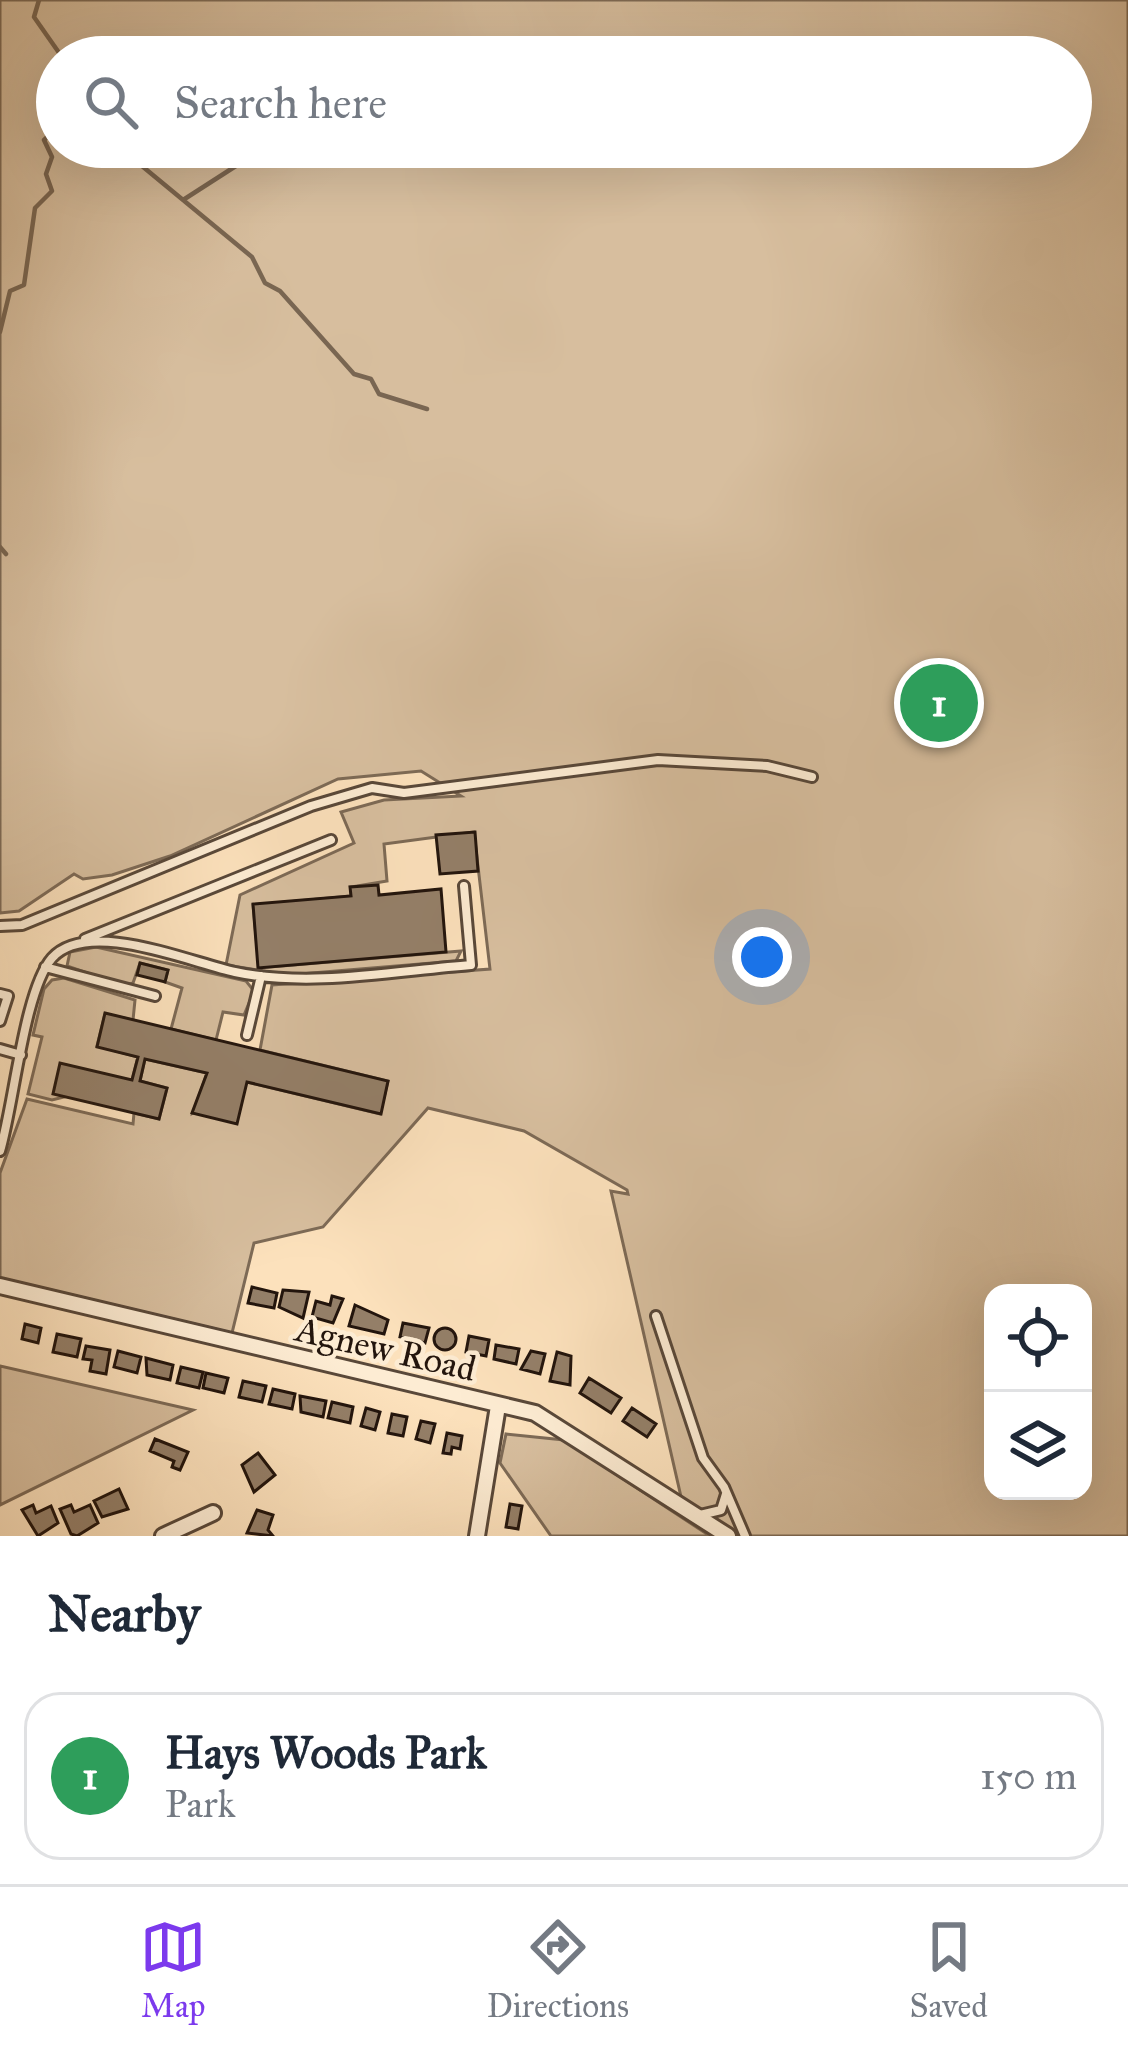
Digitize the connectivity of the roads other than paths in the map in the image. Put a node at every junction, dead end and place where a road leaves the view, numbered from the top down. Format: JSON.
{"nodes":[{"id":1,"x":812,"y":777,"type":"dead end"},
{"id":2,"x":331,"y":840,"type":"dead end"},
{"id":3,"x":464,"y":886,"type":"dead end"},
{"id":4,"x":0,"y":926,"type":"edge"},
{"id":5,"x":85,"y":939,"type":"junction"},
{"id":6,"x":45,"y":967,"type":"junction"},
{"id":7,"x":261,"y":976,"type":"junction"},
{"id":8,"x":0,"y":994,"type":"edge"},
{"id":9,"x":154,"y":996,"type":"dead end"},
{"id":10,"x":0,"y":1021,"type":"edge"},
{"id":11,"x":247,"y":1035,"type":"dead end"},
{"id":12,"x":0,"y":1049,"type":"edge"},
{"id":13,"x":21,"y":1054,"type":"junction"},
{"id":14,"x":0,"y":1074,"type":"edge"},
{"id":15,"x":16,"y":1077,"type":"junction"},
{"id":16,"x":0,"y":1101,"type":"edge"},
{"id":17,"x":11,"y":1103,"type":"junction"},
{"id":18,"x":0,"y":1150,"type":"edge"},
{"id":19,"x":0,"y":1286,"type":"edge"},
{"id":20,"x":656,"y":1316,"type":"dead end"},
{"id":21,"x":497,"y":1406,"type":"junction"},
{"id":22,"x":724,"y":1487,"type":"junction"},
{"id":23,"x":213,"y":1513,"type":"dead end"},
{"id":24,"x":693,"y":1514,"type":"junction"},
{"id":25,"x":163,"y":1536,"type":"edge"},
{"id":26,"x":477,"y":1536,"type":"edge"},
{"id":27,"x":728,"y":1536,"type":"edge"},
{"id":28,"x":745,"y":1536,"type":"edge"}],
"edges":[{"from":1,"to":4,"type":"lane"},
{"from":2,"to":5,"type":"lane"},
{"from":3,"to":7,"type":"lane"},
{"from":5,"to":6,"type":"lane"},
{"from":5,"to":7,"type":"lane"},
{"from":6,"to":9,"type":"lane"},
{"from":6,"to":13,"type":"lane"},
{"from":7,"to":11,"type":"lane"},
{"from":8,"to":10,"type":"lane"},
{"from":12,"to":13,"type":"lane"},
{"from":13,"to":15,"type":"lane"},
{"from":14,"to":15,"type":"lane"},
{"from":15,"to":17,"type":"lane"},
{"from":16,"to":17,"type":"lane"},
{"from":17,"to":18,"type":"lane"},
{"from":19,"to":21,"type":"street","name":"Agnew Road"},
{"from":20,"to":22,"type":"lane"},
{"from":21,"to":24,"type":"street","name":"Agnew Road"},
{"from":21,"to":26,"type":"street"},
{"from":22,"to":24,"type":"lane"},
{"from":22,"to":28,"type":"lane"},
{"from":23,"to":25,"type":"street"},
{"from":24,"to":27,"type":"street","name":"Agnew Road"}]}
